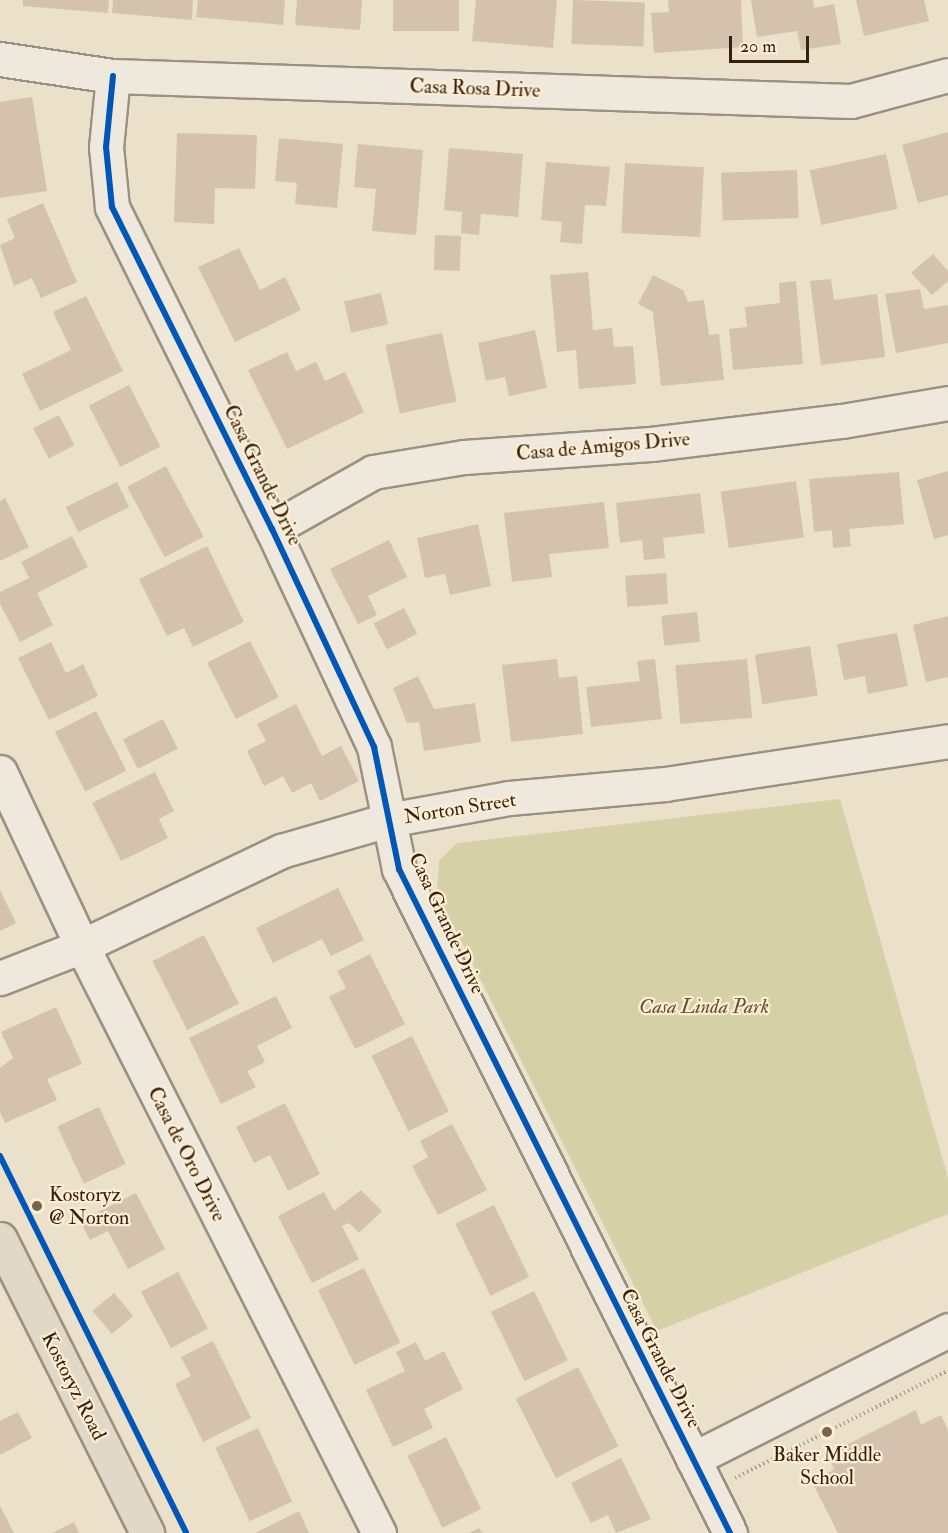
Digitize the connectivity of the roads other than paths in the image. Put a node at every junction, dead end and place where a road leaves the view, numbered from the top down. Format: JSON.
{"nodes":[{"id":1,"x":0,"y":59,"type":"edge"},
{"id":2,"x":948,"y":75,"type":"edge"},
{"id":3,"x":113,"y":76,"type":"junction"},
{"id":4,"x":948,"y":403,"type":"edge"},
{"id":5,"x":272,"y":529,"type":"junction"},
{"id":6,"x":948,"y":741,"type":"edge"},
{"id":7,"x":0,"y":772,"type":"edge"},
{"id":8,"x":388,"y":820,"type":"junction"},
{"id":9,"x":82,"y":946,"type":"junction"},
{"id":10,"x":0,"y":978,"type":"edge"},
{"id":11,"x":0,"y":1239,"type":"edge"},
{"id":12,"x":948,"y":1330,"type":"edge"},
{"id":13,"x":693,"y":1459,"type":"junction"},
{"id":14,"x":147,"y":1533,"type":"edge"},
{"id":15,"x":379,"y":1533,"type":"edge"},
{"id":16,"x":730,"y":1533,"type":"edge"}],
"edges":[{"from":1,"to":3,"type":"street","name":"Casa Rosa Drive"},
{"from":2,"to":3,"type":"street","name":"Casa Rosa Drive"},
{"from":3,"to":5,"type":"street","name":"Casa Grande Drive"},
{"from":4,"to":5,"type":"street","name":"Casa de Amigos Drive"},
{"from":5,"to":8,"type":"street","name":"Casa Grande Drive"},
{"from":6,"to":8,"type":"street","name":"Norton Street"},
{"from":7,"to":9,"type":"street","name":"Casa de Oro Drive"},
{"from":8,"to":9,"type":"street","name":"Norton Street"},
{"from":8,"to":13,"type":"street","name":"Casa Grande Drive"},
{"from":9,"to":10,"type":"street","name":"Norton Street"},
{"from":9,"to":15,"type":"street","name":"Casa de Oro Drive"},
{"from":11,"to":14,"type":"main road","name":"Kostoryz Road"},
{"from":12,"to":13,"type":"street"},
{"from":13,"to":16,"type":"street","name":"Casa Grande Drive"}]}
